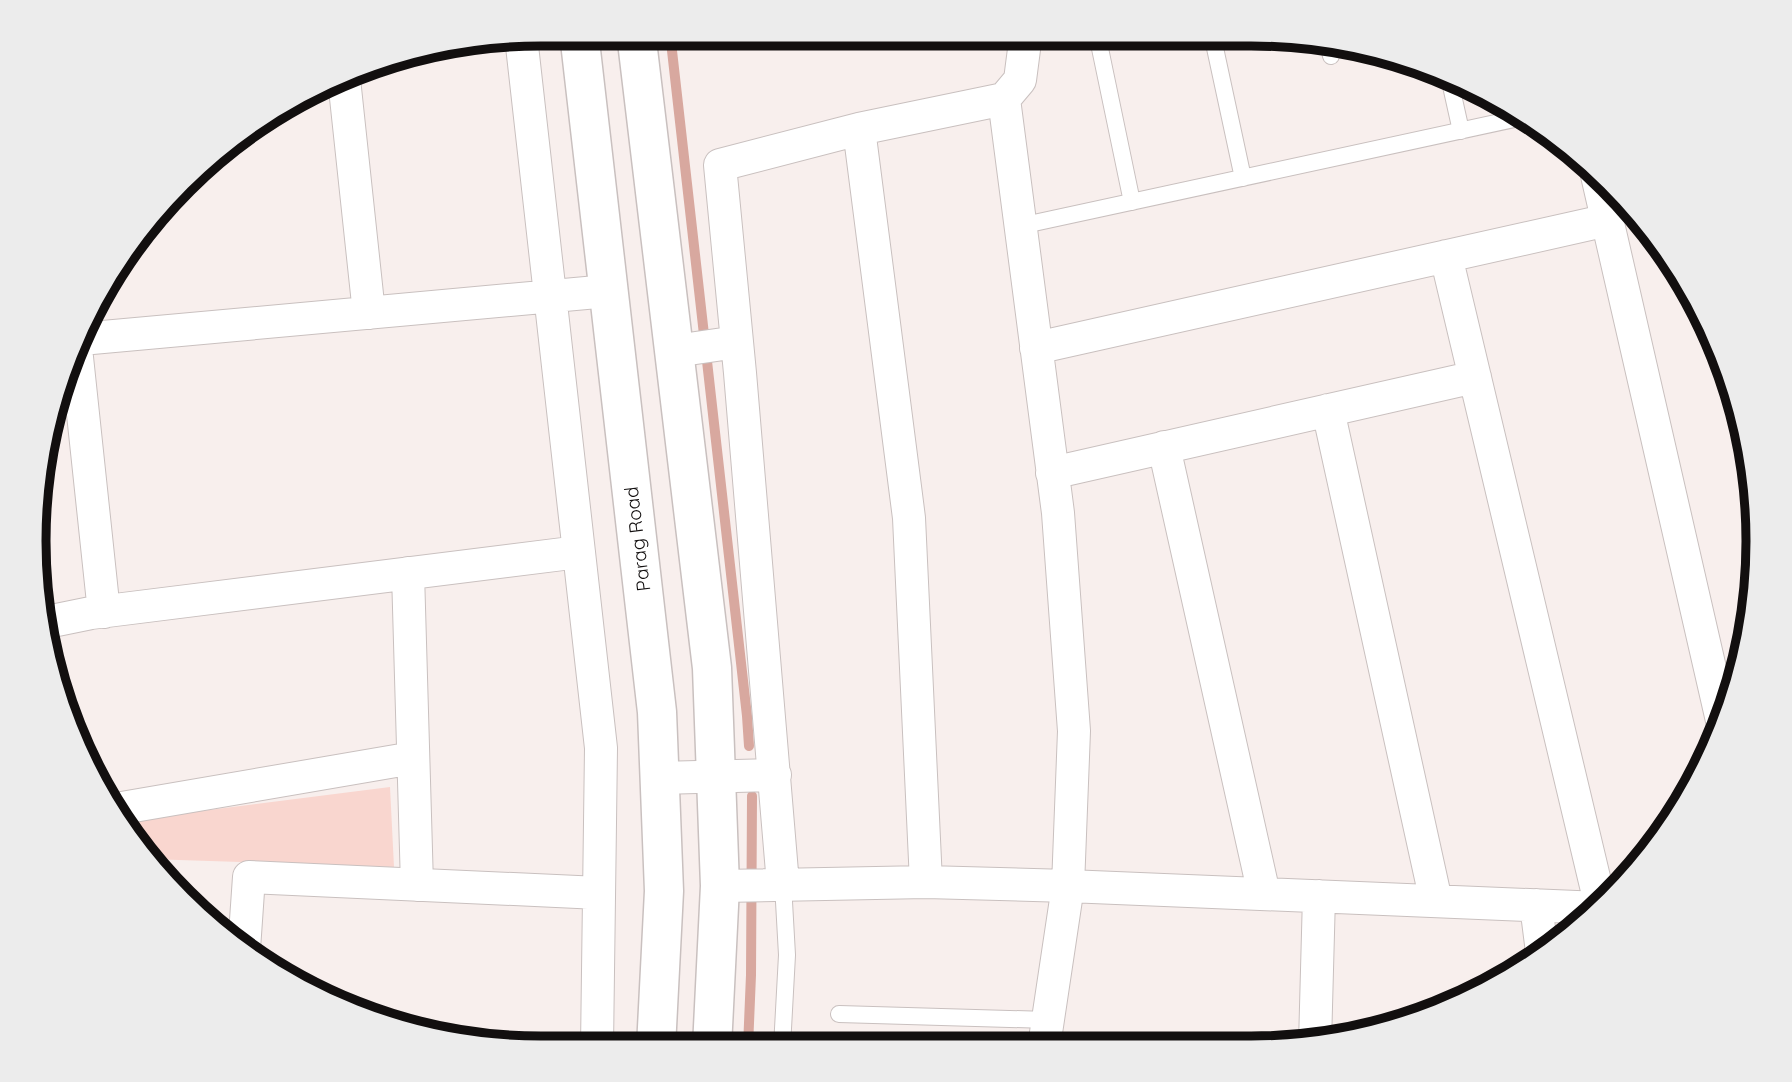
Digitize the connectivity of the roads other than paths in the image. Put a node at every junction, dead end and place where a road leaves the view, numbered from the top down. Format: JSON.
{"nodes":[{"id":1,"x":580,"y":46,"type":"edge"},
{"id":2,"x":638,"y":46,"type":"edge"},
{"id":3,"x":1024,"y":46,"type":"edge"},
{"id":4,"x":1100,"y":46,"type":"edge"},
{"id":5,"x":1215,"y":46,"type":"edge"},
{"id":6,"x":522,"y":47,"type":"edge"},
{"id":7,"x":345,"y":86,"type":"edge"},
{"id":8,"x":1451,"y":88,"type":"edge"},
{"id":9,"x":1004,"y":99,"type":"junction"},
{"id":10,"x":1511,"y":120,"type":"edge"},
{"id":11,"x":859,"y":129,"type":"junction"},
{"id":12,"x":1461,"y":131,"type":"junction"},
{"id":13,"x":1243,"y":178,"type":"junction"},
{"id":14,"x":1601,"y":191,"type":"edge"},
{"id":15,"x":1132,"y":202,"type":"junction"},
{"id":16,"x":1608,"y":220,"type":"junction"},
{"id":17,"x":1020,"y":226,"type":"junction"},
{"id":18,"x":1446,"y":256,"type":"junction"},
{"id":19,"x":608,"y":291,"type":"junction"},
{"id":20,"x":550,"y":296,"type":"junction"},
{"id":21,"x":369,"y":313,"type":"junction"},
{"id":22,"x":89,"y":338,"type":"edge"},
{"id":23,"x":737,"y":342,"type":"junction"},
{"id":24,"x":1036,"y":348,"type":"junction"},
{"id":25,"x":675,"y":351,"type":"junction"},
{"id":26,"x":78,"y":365,"type":"edge"},
{"id":27,"x":1475,"y":377,"type":"junction"},
{"id":28,"x":1328,"y":410,"type":"junction"},
{"id":29,"x":1164,"y":447,"type":"junction"},
{"id":30,"x":1052,"y":473,"type":"junction"},
{"id":31,"x":579,"y":552,"type":"junction"},
{"id":32,"x":408,"y":573,"type":"junction"},
{"id":33,"x":104,"y":612,"type":"junction"},
{"id":34,"x":52,"y":621,"type":"edge"},
{"id":35,"x":1718,"y":704,"type":"edge"},
{"id":36,"x":413,"y":758,"type":"junction"},
{"id":37,"x":775,"y":775,"type":"junction"},
{"id":38,"x":716,"y":776,"type":"junction"},
{"id":39,"x":659,"y":778,"type":"junction"},
{"id":40,"x":124,"y":808,"type":"edge"},
{"id":41,"x":926,"y":882,"type":"junction"},
{"id":42,"x":783,"y":884,"type":"junction"},
{"id":43,"x":417,"y":885,"type":"junction"},
{"id":44,"x":720,"y":886,"type":"junction"},
{"id":45,"x":1068,"y":886,"type":"junction"},
{"id":46,"x":599,"y":893,"type":"junction"},
{"id":47,"x":1264,"y":894,"type":"junction"},
{"id":48,"x":1597,"y":895,"type":"edge"},
{"id":49,"x":1319,"y":896,"type":"junction"},
{"id":50,"x":1436,"y":901,"type":"junction"},
{"id":51,"x":1536,"y":905,"type":"junction"},
{"id":52,"x":1585,"y":907,"type":"edge"},
{"id":53,"x":245,"y":938,"type":"edge"},
{"id":54,"x":1541,"y":943,"type":"edge"},
{"id":55,"x":839,"y":1014,"type":"dead end"},
{"id":56,"x":1316,"y":1032,"type":"edge"},
{"id":57,"x":1046,"y":1033,"type":"edge"},
{"id":58,"x":597,"y":1036,"type":"edge"},
{"id":59,"x":657,"y":1036,"type":"edge"},
{"id":60,"x":713,"y":1036,"type":"edge"},
{"id":61,"x":783,"y":1036,"type":"edge"}],
"edges":[{"from":1,"to":19,"type":"street","name":"Parag Road"},
{"from":2,"to":25,"type":"street"},
{"from":3,"to":9,"type":"street"},
{"from":4,"to":15,"type":"lane"},
{"from":5,"to":13,"type":"lane"},
{"from":6,"to":20,"type":"street"},
{"from":7,"to":21,"type":"street"},
{"from":8,"to":12,"type":"lane"},
{"from":9,"to":11,"type":"street"},
{"from":9,"to":17,"type":"street"},
{"from":10,"to":12,"type":"lane"},
{"from":11,"to":23,"type":"street"},
{"from":11,"to":41,"type":"street"},
{"from":12,"to":13,"type":"lane"},
{"from":13,"to":15,"type":"lane"},
{"from":14,"to":16,"type":"street"},
{"from":15,"to":17,"type":"lane"},
{"from":16,"to":18,"type":"street"},
{"from":16,"to":35,"type":"street"},
{"from":17,"to":24,"type":"street"},
{"from":18,"to":24,"type":"street"},
{"from":18,"to":27,"type":"street"},
{"from":19,"to":20,"type":"street"},
{"from":19,"to":39,"type":"street","name":"Parag Road"},
{"from":20,"to":21,"type":"street"},
{"from":20,"to":31,"type":"street"},
{"from":21,"to":22,"type":"street"},
{"from":23,"to":25,"type":"street"},
{"from":23,"to":37,"type":"street"},
{"from":24,"to":30,"type":"street"},
{"from":25,"to":38,"type":"street"},
{"from":26,"to":33,"type":"street"},
{"from":27,"to":28,"type":"street"},
{"from":27,"to":48,"type":"street"},
{"from":28,"to":29,"type":"street"},
{"from":28,"to":50,"type":"street"},
{"from":29,"to":30,"type":"street"},
{"from":29,"to":47,"type":"street"},
{"from":30,"to":45,"type":"street"},
{"from":31,"to":32,"type":"street"},
{"from":31,"to":46,"type":"street"},
{"from":32,"to":33,"type":"street"},
{"from":32,"to":36,"type":"street"},
{"from":33,"to":34,"type":"street"},
{"from":36,"to":40,"type":"street"},
{"from":36,"to":43,"type":"street"},
{"from":37,"to":38,"type":"street"},
{"from":37,"to":42,"type":"street"},
{"from":38,"to":39,"type":"street"},
{"from":38,"to":44,"type":"street"},
{"from":39,"to":59,"type":"street","name":"Parag Road"},
{"from":41,"to":42,"type":"street"},
{"from":41,"to":45,"type":"street"},
{"from":42,"to":44,"type":"street"},
{"from":42,"to":61,"type":"lane"},
{"from":43,"to":46,"type":"street"},
{"from":43,"to":53,"type":"street"},
{"from":44,"to":60,"type":"street"},
{"from":45,"to":47,"type":"street"},
{"from":45,"to":57,"type":"street"},
{"from":46,"to":58,"type":"street"},
{"from":47,"to":49,"type":"street"},
{"from":49,"to":50,"type":"street"},
{"from":49,"to":56,"type":"street"},
{"from":50,"to":51,"type":"street"},
{"from":51,"to":52,"type":"street"},
{"from":51,"to":54,"type":"street"},
{"from":55,"to":57,"type":"lane"}]}
